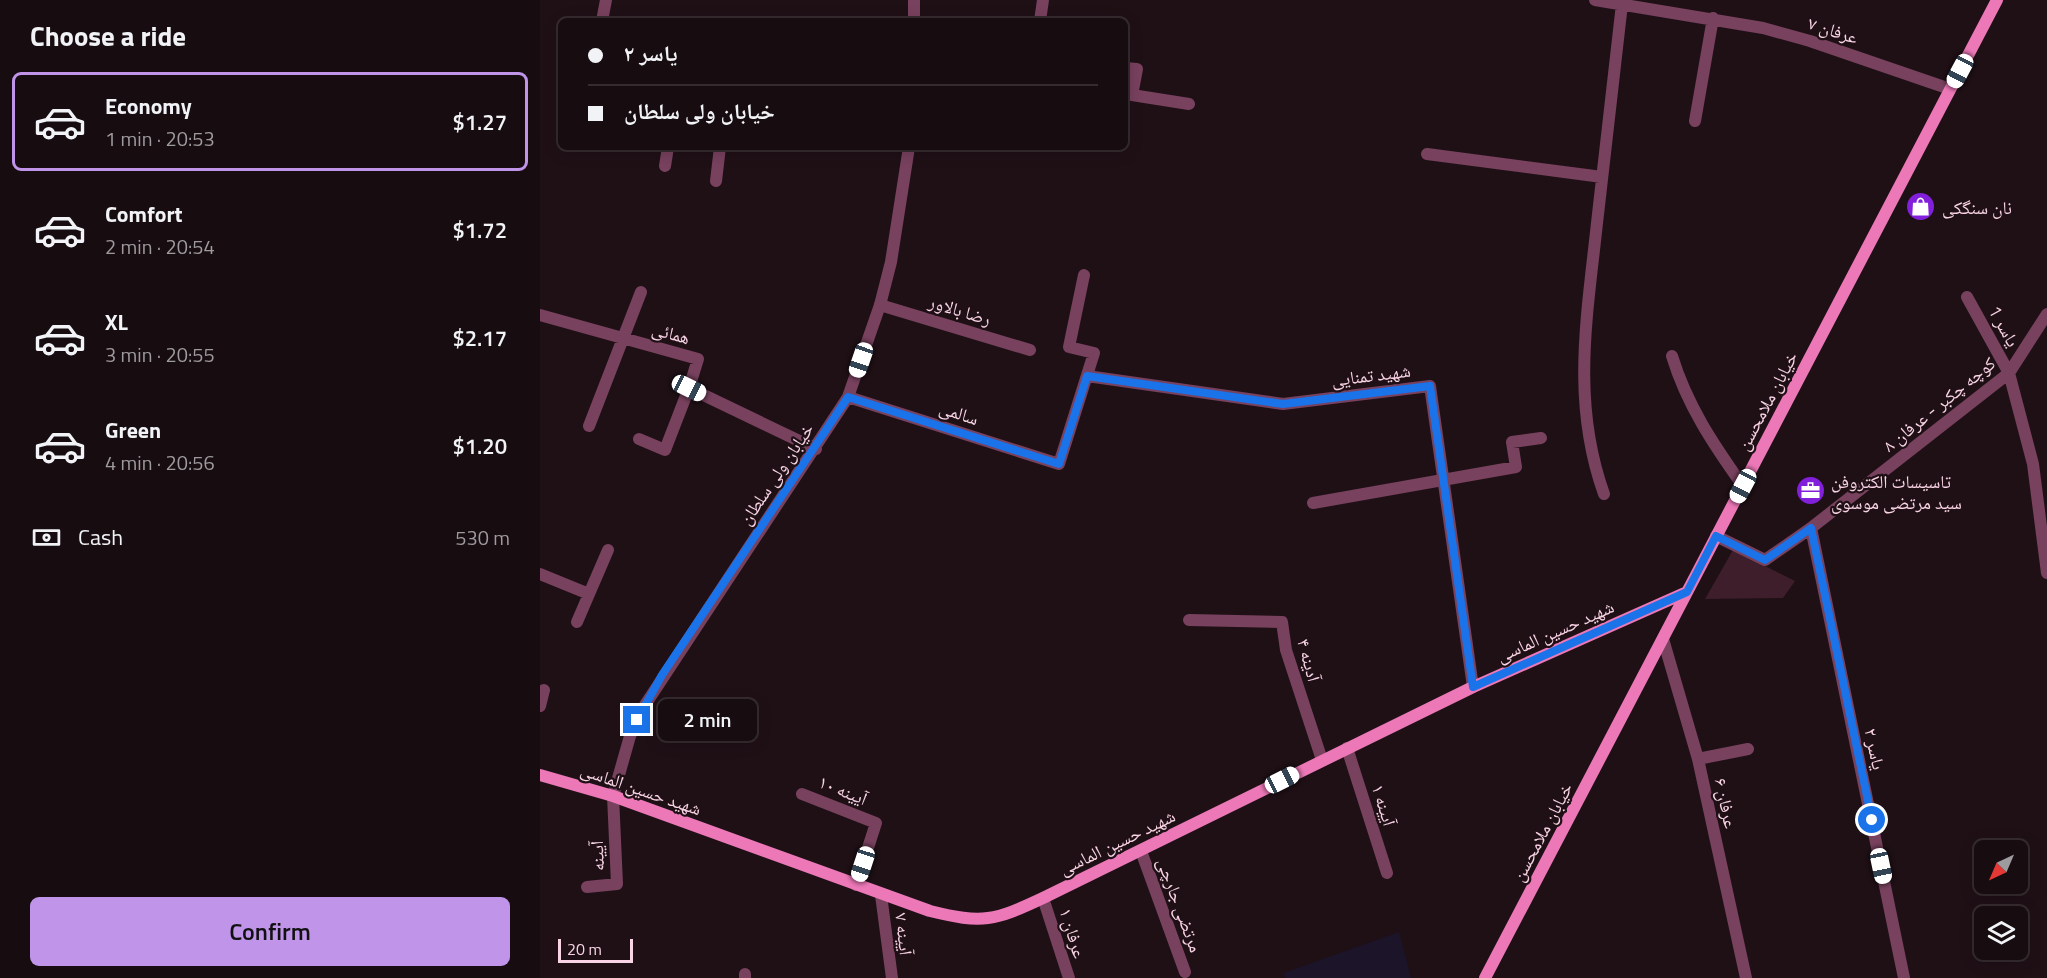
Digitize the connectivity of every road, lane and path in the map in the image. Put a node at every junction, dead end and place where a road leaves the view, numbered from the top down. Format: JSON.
{"nodes":[{"id":1,"x":606,"y":0,"type":"edge"},
{"id":2,"x":914,"y":0,"type":"edge"},
{"id":3,"x":1043,"y":0,"type":"edge"},
{"id":4,"x":1595,"y":0,"type":"edge"},
{"id":5,"x":1997,"y":0,"type":"edge"},
{"id":6,"x":1618,"y":2,"type":"edge"},
{"id":7,"x":603,"y":18,"type":"edge"},
{"id":8,"x":914,"y":18,"type":"edge"},
{"id":9,"x":1040,"y":18,"type":"edge"},
{"id":10,"x":1713,"y":18,"type":"junction"},
{"id":11,"x":1128,"y":68,"type":"edge"},
{"id":12,"x":1950,"y":89,"type":"junction"},
{"id":13,"x":1189,"y":104,"type":"dead end"},
{"id":14,"x":1695,"y":121,"type":"dead end"},
{"id":15,"x":668,"y":150,"type":"edge"},
{"id":16,"x":720,"y":150,"type":"edge"},
{"id":17,"x":906,"y":150,"type":"edge"},
{"id":18,"x":1427,"y":154,"type":"dead end"},
{"id":19,"x":665,"y":166,"type":"dead end"},
{"id":20,"x":1602,"y":177,"type":"junction"},
{"id":21,"x":716,"y":181,"type":"dead end"},
{"id":22,"x":1084,"y":275,"type":"dead end"},
{"id":23,"x":641,"y":292,"type":"dead end"},
{"id":24,"x":1967,"y":297,"type":"dead end"},
{"id":25,"x":880,"y":304,"type":"junction"},
{"id":26,"x":2047,"y":314,"type":"edge"},
{"id":27,"x":540,"y":315,"type":"edge"},
{"id":28,"x":623,"y":338,"type":"junction"},
{"id":29,"x":1030,"y":350,"type":"dead end"},
{"id":30,"x":1672,"y":356,"type":"dead end"},
{"id":31,"x":2009,"y":372,"type":"junction"},
{"id":32,"x":1087,"y":376,"type":"junction"},
{"id":33,"x":689,"y":388,"type":"junction"},
{"id":34,"x":848,"y":397,"type":"junction"},
{"id":35,"x":589,"y":426,"type":"dead end"},
{"id":36,"x":1540,"y":438,"type":"dead end"},
{"id":37,"x":639,"y":439,"type":"dead end"},
{"id":38,"x":816,"y":449,"type":"junction"},
{"id":39,"x":1446,"y":480,"type":"junction"},
{"id":40,"x":1743,"y":486,"type":"junction"},
{"id":41,"x":1604,"y":494,"type":"dead end"},
{"id":42,"x":1312,"y":503,"type":"dead end"},
{"id":43,"x":1811,"y":528,"type":"junction"},
{"id":44,"x":1716,"y":536,"type":"junction"},
{"id":45,"x":608,"y":550,"type":"dead end"},
{"id":46,"x":2047,"y":573,"type":"edge"},
{"id":47,"x":540,"y":574,"type":"edge"},
{"id":48,"x":1687,"y":592,"type":"junction"},
{"id":49,"x":589,"y":594,"type":"junction"},
{"id":50,"x":1190,"y":620,"type":"dead end"},
{"id":51,"x":577,"y":622,"type":"dead end"},
{"id":52,"x":1663,"y":639,"type":"junction"},
{"id":53,"x":1473,"y":687,"type":"junction"},
{"id":54,"x":544,"y":690,"type":"dead end"},
{"id":55,"x":540,"y":706,"type":"edge"},
{"id":56,"x":1347,"y":748,"type":"junction"},
{"id":57,"x":1748,"y":749,"type":"dead end"},
{"id":58,"x":1698,"y":759,"type":"junction"},
{"id":59,"x":1322,"y":760,"type":"junction"},
{"id":60,"x":540,"y":775,"type":"edge"},
{"id":61,"x":802,"y":794,"type":"dead end"},
{"id":62,"x":613,"y":796,"type":"junction"},
{"id":63,"x":1141,"y":851,"type":"junction"},
{"id":64,"x":1387,"y":873,"type":"dead end"},
{"id":65,"x":856,"y":885,"type":"junction"},
{"id":66,"x":587,"y":887,"type":"dead end"},
{"id":67,"x":881,"y":895,"type":"junction"},
{"id":68,"x":1043,"y":898,"type":"junction"},
{"id":69,"x":1185,"y":972,"type":"dead end"},
{"id":70,"x":892,"y":978,"type":"edge"},
{"id":71,"x":1068,"y":978,"type":"edge"},
{"id":72,"x":1485,"y":978,"type":"edge"},
{"id":73,"x":1746,"y":978,"type":"edge"},
{"id":74,"x":1904,"y":978,"type":"edge"}],
"edges":[{"from":1,"to":7,"type":"street"},
{"from":2,"to":8,"type":"street"},
{"from":3,"to":9,"type":"street"},
{"from":4,"to":6,"type":"street","name":"عرفان ۷"},
{"from":5,"to":12,"type":"street","name":"خیابان ملامحسن"},
{"from":6,"to":10,"type":"street","name":"عرفان ۷"},
{"from":6,"to":20,"type":"street"},
{"from":10,"to":12,"type":"street","name":"عرفان ۷"},
{"from":10,"to":14,"type":"street"},
{"from":11,"to":13,"type":"street"},
{"from":12,"to":40,"type":"street","name":"خیابان ملامحسن"},
{"from":15,"to":19,"type":"street"},
{"from":16,"to":21,"type":"street"},
{"from":17,"to":25,"type":"street","name":"خیابان ولی سلطان"},
{"from":18,"to":20,"type":"street"},
{"from":20,"to":41,"type":"street"},
{"from":22,"to":32,"type":"street"},
{"from":23,"to":28,"type":"street"},
{"from":24,"to":31,"type":"street","name":"یاسر 1"},
{"from":25,"to":29,"type":"street","name":"رضا بالاور"},
{"from":25,"to":34,"type":"street","name":"خیابان ولی سلطان"},
{"from":26,"to":31,"type":"street","name":"کوچه چکبر - عرفان ۸"},
{"from":27,"to":28,"type":"street","name":"همائی"},
{"from":28,"to":33,"type":"street","name":"همائی"},
{"from":28,"to":35,"type":"street"},
{"from":30,"to":40,"type":"street"},
{"from":31,"to":43,"type":"street","name":"کوچه چکبر - عرفان ۸"},
{"from":31,"to":46,"type":"street","name":"یاسر 1"},
{"from":32,"to":34,"type":"street","name":"سالمی"},
{"from":32,"to":39,"type":"street","name":"شهید تمنایی"},
{"from":33,"to":37,"type":"street"},
{"from":33,"to":38,"type":"street"},
{"from":34,"to":38,"type":"street","name":"خیابان ولی سلطان"},
{"from":36,"to":39,"type":"street"},
{"from":38,"to":62,"type":"street","name":"خیابان ولی سلطان"},
{"from":39,"to":42,"type":"street"},
{"from":39,"to":53,"type":"street","name":"شهید تمنایی"},
{"from":40,"to":44,"type":"street","name":"خیابان ملامحسن"},
{"from":43,"to":44,"type":"street","name":"کوچه چکبر - عرفان ۸"},
{"from":43,"to":74,"type":"street","name":"یاسر ۲"},
{"from":44,"to":48,"type":"street","name":"خیابان ملامحسن"},
{"from":45,"to":49,"type":"street"},
{"from":47,"to":49,"type":"street"},
{"from":48,"to":52,"type":"street","name":"خیابان ملامحسن"},
{"from":48,"to":53,"type":"street","name":"شهید حسین الماسی"},
{"from":49,"to":51,"type":"street"},
{"from":50,"to":59,"type":"street","name":"آدینه ۴"},
{"from":52,"to":58,"type":"street","name":"عرفان ۶"},
{"from":52,"to":72,"type":"street","name":"خیابان ملامحسن"},
{"from":53,"to":56,"type":"street","name":"شهید حسین الماسی"},
{"from":54,"to":55,"type":"street"},
{"from":56,"to":59,"type":"street","name":"شهید حسین الماسی"},
{"from":56,"to":64,"type":"street","name":"آیینه ۱"},
{"from":57,"to":58,"type":"street"},
{"from":58,"to":73,"type":"street","name":"عرفان ۶"},
{"from":59,"to":63,"type":"street","name":"شهید حسین الماسی"},
{"from":60,"to":62,"type":"street","name":"شهید حسین الماسی"},
{"from":61,"to":65,"type":"street","name":"آیینه ۱۰"},
{"from":62,"to":65,"type":"street","name":"شهید حسین الماسی"},
{"from":62,"to":66,"type":"street","name":"آیینه"},
{"from":63,"to":68,"type":"street","name":"شهید حسین الماسی"},
{"from":63,"to":69,"type":"street","name":"مرتضی جارچی"},
{"from":65,"to":67,"type":"street","name":"شهید حسین الماسی"},
{"from":67,"to":68,"type":"street","name":"شهید حسین الماسی"},
{"from":67,"to":70,"type":"street","name":"آیینه ۷"},
{"from":68,"to":71,"type":"street","name":"عرفان ۱"}]}
